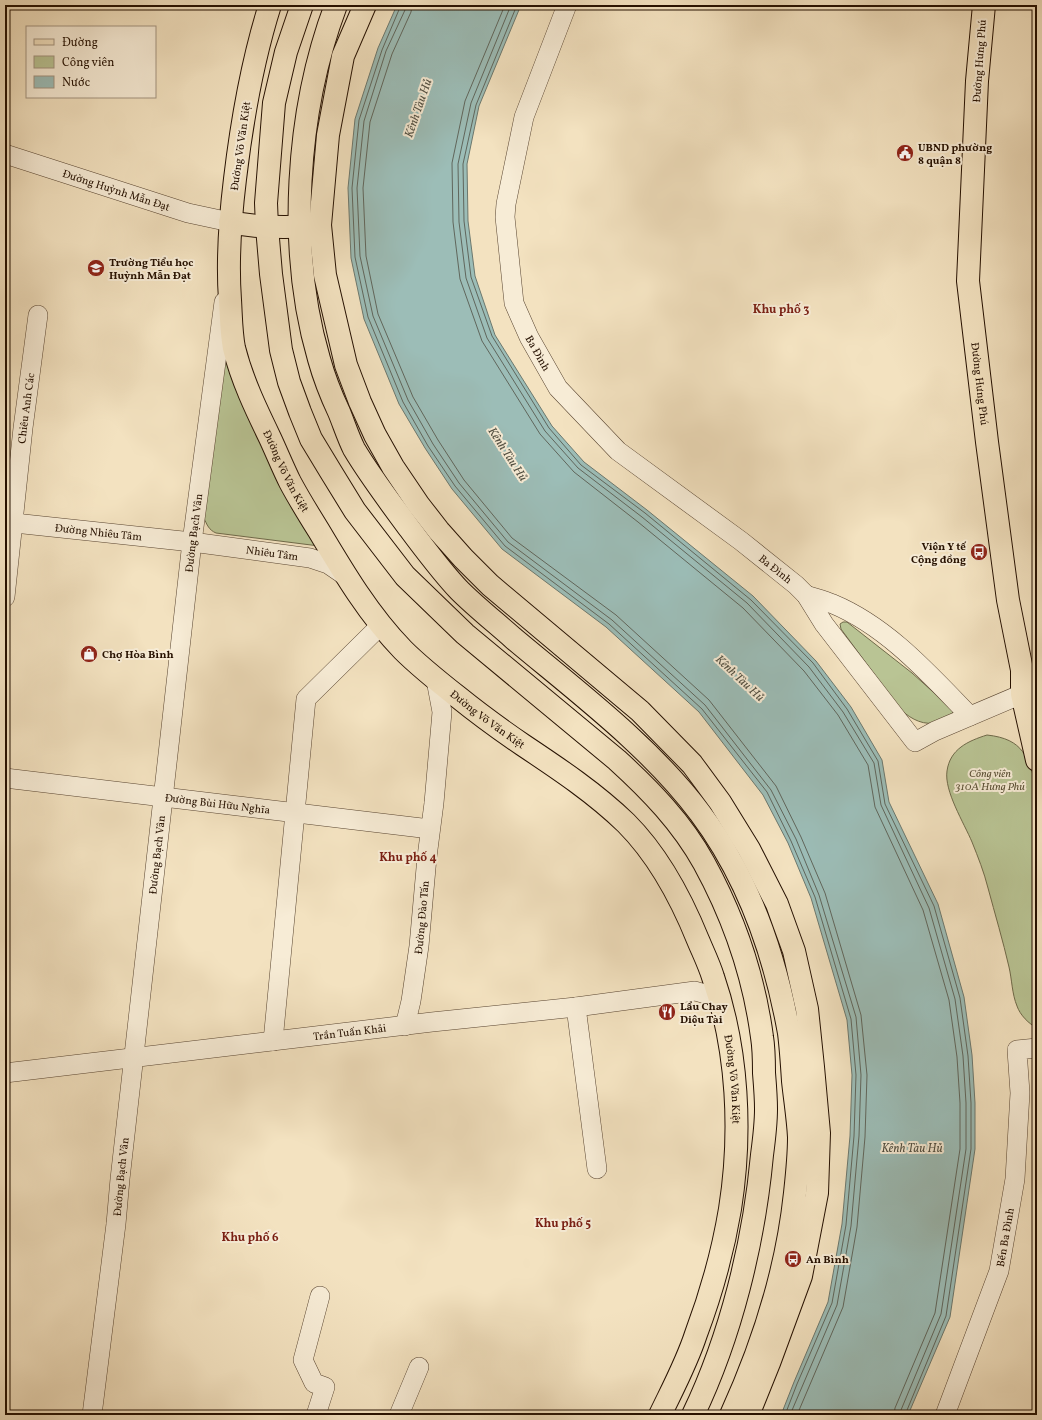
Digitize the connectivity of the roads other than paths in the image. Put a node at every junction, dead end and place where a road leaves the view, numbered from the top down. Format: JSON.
{"nodes":[{"id":1,"x":270,"y":5,"type":"edge"},
{"id":2,"x":302,"y":5,"type":"edge"},
{"id":3,"x":336,"y":5,"type":"edge"},
{"id":4,"x":365,"y":5,"type":"edge"},
{"id":5,"x":567,"y":5,"type":"edge"},
{"id":6,"x":984,"y":5,"type":"edge"},
{"id":7,"x":5,"y":154,"type":"edge"},
{"id":8,"x":230,"y":222,"type":"junction"},
{"id":9,"x":320,"y":225,"type":"junction"},
{"id":10,"x":267,"y":227,"type":"junction"},
{"id":11,"x":299,"y":227,"type":"junction"},
{"id":12,"x":228,"y":271,"type":"junction"},
{"id":13,"x":38,"y":315,"type":"dead end"},
{"id":14,"x":9,"y":522,"type":"edge"},
{"id":15,"x":192,"y":542,"type":"junction"},
{"id":16,"x":347,"y":577,"type":"junction"},
{"id":17,"x":806,"y":595,"type":"junction"},
{"id":18,"x":5,"y":597,"type":"edge"},
{"id":19,"x":381,"y":625,"type":"junction"},
{"id":20,"x":436,"y":680,"type":"junction"},
{"id":21,"x":1022,"y":694,"type":"junction"},
{"id":22,"x":465,"y":702,"type":"junction"},
{"id":23,"x":442,"y":712,"type":"junction"},
{"id":24,"x":970,"y":716,"type":"junction"},
{"id":25,"x":1037,"y":760,"type":"edge"},
{"id":26,"x":5,"y":778,"type":"edge"},
{"id":27,"x":163,"y":797,"type":"junction"},
{"id":28,"x":296,"y":813,"type":"junction"},
{"id":29,"x":430,"y":829,"type":"junction"},
{"id":30,"x":713,"y":976,"type":"junction"},
{"id":31,"x":695,"y":991,"type":"junction"},
{"id":32,"x":719,"y":998,"type":"junction"},
{"id":33,"x":576,"y":1007,"type":"junction"},
{"id":34,"x":405,"y":1026,"type":"junction"},
{"id":35,"x":273,"y":1041,"type":"junction"},
{"id":36,"x":1037,"y":1048,"type":"edge"},
{"id":37,"x":134,"y":1057,"type":"junction"},
{"id":38,"x":5,"y":1073,"type":"edge"},
{"id":39,"x":597,"y":1169,"type":"dead end"},
{"id":40,"x":320,"y":1296,"type":"dead end"},
{"id":41,"x":419,"y":1367,"type":"dead end"},
{"id":42,"x":92,"y":1415,"type":"edge"},
{"id":43,"x":316,"y":1415,"type":"edge"},
{"id":44,"x":398,"y":1415,"type":"edge"},
{"id":45,"x":660,"y":1415,"type":"edge"},
{"id":46,"x":693,"y":1415,"type":"edge"},
{"id":47,"x":731,"y":1415,"type":"edge"},
{"id":48,"x":748,"y":1415,"type":"edge"},
{"id":49,"x":944,"y":1415,"type":"edge"}],
"edges":[{"from":1,"to":8,"type":"main road","name":"Đường Võ Văn Kiệt"},
{"from":2,"to":10,"type":"main road"},
{"from":3,"to":11,"type":"main road"},
{"from":4,"to":9,"type":"main road"},
{"from":5,"to":17,"type":"street","name":"Ba Đình"},
{"from":6,"to":21,"type":"main road","name":"Đường Hưng Phú"},
{"from":7,"to":8,"type":"street","name":"Đường Huỳnh Mẫn Đạt"},
{"from":8,"to":10,"type":"main road"},
{"from":8,"to":12,"type":"main road","name":"Đường Võ Văn Kiệt"},
{"from":9,"to":11,"type":"main road"},
{"from":9,"to":48,"type":"main road"},
{"from":10,"to":11,"type":"main road"},
{"from":10,"to":46,"type":"main road"},
{"from":11,"to":47,"type":"main road"},
{"from":12,"to":15,"type":"street","name":"Đường Bạch Vân"},
{"from":12,"to":16,"type":"main road","name":"Đường Võ Văn Kiệt"},
{"from":13,"to":14,"type":"street","name":"Chiêu Anh Các"},
{"from":14,"to":15,"type":"street","name":"Đường Nhiêu Tâm"},
{"from":14,"to":18,"type":"street","name":"Chiêu Anh Các"},
{"from":15,"to":16,"type":"street","name":"Nhiêu Tâm"},
{"from":15,"to":27,"type":"street","name":"Đường Bạch Vân"},
{"from":16,"to":19,"type":"main road","name":"Đường Võ Văn Kiệt"},
{"from":17,"to":24,"type":"street","name":"Ba Đình"},
{"from":17,"to":24,"type":"street","name":"Ba Đình"},
{"from":19,"to":20,"type":"main road","name":"Đường Võ Văn Kiệt"},
{"from":19,"to":28,"type":"street"},
{"from":20,"to":22,"type":"main road","name":"Đường Võ Văn Kiệt"},
{"from":20,"to":23,"type":"street","name":"Đường Đào Tấn"},
{"from":21,"to":24,"type":"street"},
{"from":21,"to":25,"type":"main road","name":"Đường Hưng Phú"},
{"from":22,"to":23,"type":"street"},
{"from":22,"to":30,"type":"main road","name":"Đường Võ Văn Kiệt"},
{"from":23,"to":29,"type":"street","name":"Đường Đào Tấn"},
{"from":26,"to":27,"type":"street","name":"Đường Bùi Hữu Nghĩa"},
{"from":27,"to":28,"type":"street","name":"Đường Bùi Hữu Nghĩa"},
{"from":27,"to":37,"type":"street","name":"Đường Bạch Vân"},
{"from":28,"to":29,"type":"street","name":"Đường Bùi Hữu Nghĩa"},
{"from":28,"to":35,"type":"street"},
{"from":29,"to":34,"type":"street","name":"Đường Đào Tấn"},
{"from":30,"to":31,"type":"street"},
{"from":30,"to":32,"type":"main road","name":"Đường Võ Văn Kiệt"},
{"from":31,"to":32,"type":"street","name":"Trần Tuấn Khải"},
{"from":31,"to":33,"type":"street","name":"Trần Tuấn Khải"},
{"from":32,"to":45,"type":"main road","name":"Đường Võ Văn Kiệt"},
{"from":33,"to":34,"type":"street","name":"Trần Tuấn Khải"},
{"from":33,"to":39,"type":"street"},
{"from":34,"to":35,"type":"street","name":"Trần Tuấn Khải"},
{"from":35,"to":37,"type":"street","name":"Trần Tuấn Khải"},
{"from":36,"to":49,"type":"street","name":"Bến Ba Đình"},
{"from":37,"to":38,"type":"street","name":"Trần Tuấn Khải"},
{"from":37,"to":42,"type":"street","name":"Đường Bạch Vân"},
{"from":40,"to":43,"type":"street"},
{"from":41,"to":44,"type":"street"}]}
